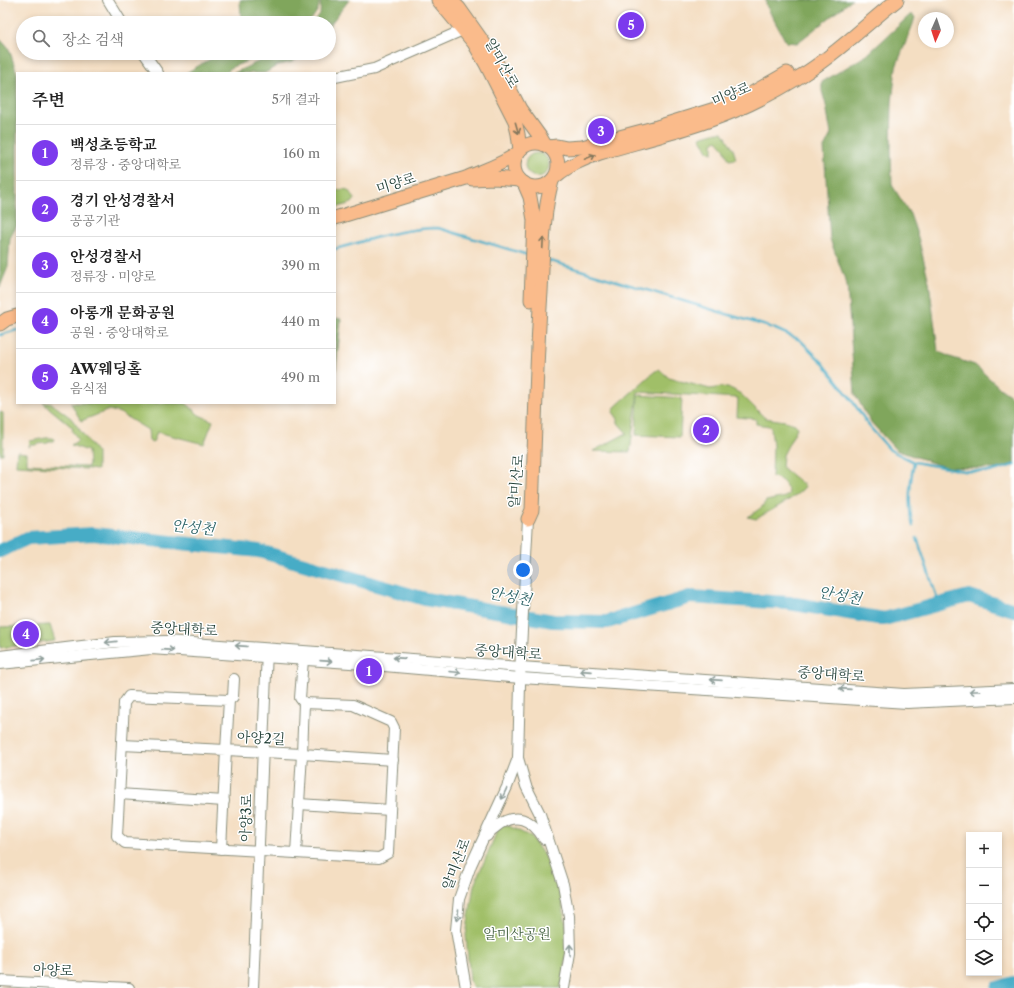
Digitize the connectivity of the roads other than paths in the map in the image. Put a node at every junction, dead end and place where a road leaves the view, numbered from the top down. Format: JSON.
{"nodes":[{"id":1,"x":108,"y":0,"type":"edge"},
{"id":2,"x":438,"y":0,"type":"edge"},
{"id":3,"x":451,"y":0,"type":"edge"},
{"id":4,"x":884,"y":0,"type":"edge"},
{"id":5,"x":897,"y":0,"type":"edge"},
{"id":6,"x":118,"y":16,"type":"edge"},
{"id":7,"x":463,"y":30,"type":"junction"},
{"id":8,"x":149,"y":60,"type":"edge"},
{"id":9,"x":157,"y":72,"type":"edge"},
{"id":10,"x":336,"y":77,"type":"edge"},
{"id":11,"x":547,"y":146,"type":"junction"},
{"id":12,"x":519,"y":152,"type":"junction"},
{"id":13,"x":466,"y":178,"type":"junction"},
{"id":14,"x":554,"y":178,"type":"junction"},
{"id":15,"x":522,"y":182,"type":"junction"},
{"id":16,"x":336,"y":218,"type":"edge"},
{"id":17,"x":16,"y":316,"type":"edge"},
{"id":18,"x":0,"y":324,"type":"edge"},
{"id":19,"x":528,"y":519,"type":"junction"},
{"id":20,"x":267,"y":653,"type":"junction"},
{"id":21,"x":0,"y":656,"type":"edge"},
{"id":22,"x":303,"y":660,"type":"junction"},
{"id":23,"x":0,"y":664,"type":"edge"},
{"id":24,"x":521,"y":673,"type":"junction"},
{"id":25,"x":234,"y":679,"type":"dead end"},
{"id":26,"x":1014,"y":689,"type":"edge"},
{"id":27,"x":1014,"y":698,"type":"edge"},
{"id":28,"x":229,"y":700,"type":"junction"},
{"id":29,"x":304,"y":703,"type":"junction"},
{"id":30,"x":122,"y":746,"type":"junction"},
{"id":31,"x":226,"y":750,"type":"junction"},
{"id":32,"x":263,"y":752,"type":"junction"},
{"id":33,"x":302,"y":754,"type":"junction"},
{"id":34,"x":518,"y":758,"type":"junction"},
{"id":35,"x":393,"y":760,"type":"junction"},
{"id":36,"x":119,"y":794,"type":"junction"},
{"id":37,"x":224,"y":801,"type":"junction"},
{"id":38,"x":298,"y":804,"type":"junction"},
{"id":39,"x":390,"y":810,"type":"junction"},
{"id":40,"x":221,"y":849,"type":"junction"},
{"id":41,"x":259,"y":851,"type":"junction"},
{"id":42,"x":296,"y":853,"type":"junction"},
{"id":43,"x":471,"y":865,"type":"junction"},
{"id":44,"x":557,"y":866,"type":"junction"},
{"id":45,"x":0,"y":980,"type":"edge"},
{"id":46,"x":128,"y":988,"type":"edge"},
{"id":47,"x":253,"y":988,"type":"edge"},
{"id":48,"x":466,"y":988,"type":"edge"},
{"id":49,"x":564,"y":988,"type":"edge"}],
"edges":[{"from":1,"to":6,"type":"street"},
{"from":2,"to":7,"type":"main road","name":"알미산로"},
{"from":3,"to":11,"type":"main road","name":"알미산로"},
{"from":4,"to":11,"type":"main road","name":"미양로"},
{"from":14,"to":5,"type":"main road","name":"미양로","one_way":true},
{"from":7,"to":10,"type":"street"},
{"from":7,"to":12,"type":"main road","name":"알미산로","one_way":true},
{"from":8,"to":9,"type":"street"},
{"from":11,"to":12,"type":"main road"},
{"from":11,"to":14,"type":"main road"},
{"from":12,"to":13,"type":"main road","name":"미양로"},
{"from":12,"to":15,"type":"main road"},
{"from":13,"to":15,"type":"main road","name":"미양로"},
{"from":13,"to":16,"type":"main road","name":"미양로"},
{"from":14,"to":15,"type":"main road"},
{"from":19,"to":14,"type":"main road","name":"알미산로","one_way":true},
{"from":15,"to":19,"type":"main road","name":"알미산로"},
{"from":17,"to":18,"type":"main road"},
{"from":19,"to":24,"type":"street","name":"알미산로"},
{"from":20,"to":21,"type":"street","name":"중앙대학로","one_way":true},
{"from":20,"to":22,"type":"street","name":"중앙대학로"},
{"from":23,"to":20,"type":"street","name":"중앙대학로","one_way":true},
{"from":24,"to":20,"type":"street","name":"중앙대학로","one_way":true},
{"from":20,"to":32,"type":"street","name":"아양3로"},
{"from":22,"to":24,"type":"street","name":"중앙대학로","one_way":true},
{"from":22,"to":29,"type":"street","name":"아양2길"},
{"from":26,"to":24,"type":"street","name":"중앙대학로","one_way":true},
{"from":24,"to":27,"type":"street","name":"중앙대학로"},
{"from":24,"to":34,"type":"street","name":"알미산로"},
{"from":25,"to":28,"type":"street","name":"아양2길"},
{"from":28,"to":30,"type":"street"},
{"from":28,"to":31,"type":"street","name":"아양2길"},
{"from":29,"to":33,"type":"street","name":"아양2길"},
{"from":29,"to":35,"type":"street"},
{"from":30,"to":31,"type":"street"},
{"from":30,"to":36,"type":"street"},
{"from":31,"to":32,"type":"street","name":"아양2길"},
{"from":31,"to":37,"type":"street"},
{"from":32,"to":33,"type":"street","name":"아양2길"},
{"from":32,"to":41,"type":"street","name":"아양3로"},
{"from":33,"to":35,"type":"street"},
{"from":33,"to":38,"type":"street"},
{"from":34,"to":43,"type":"street","name":"알미산로","one_way":true},
{"from":34,"to":44,"type":"street","name":"알미산로"},
{"from":35,"to":39,"type":"street"},
{"from":36,"to":37,"type":"street"},
{"from":36,"to":40,"type":"street"},
{"from":37,"to":40,"type":"street"},
{"from":38,"to":39,"type":"street"},
{"from":38,"to":42,"type":"street"},
{"from":39,"to":42,"type":"street"},
{"from":40,"to":41,"type":"street"},
{"from":41,"to":42,"type":"street"},
{"from":41,"to":47,"type":"street","name":"아양3로"},
{"from":43,"to":44,"type":"street"},
{"from":43,"to":48,"type":"street","name":"알미산로","one_way":true},
{"from":49,"to":44,"type":"street","name":"알미산로","one_way":true},
{"from":45,"to":46,"type":"street","name":"아양로"}]}
